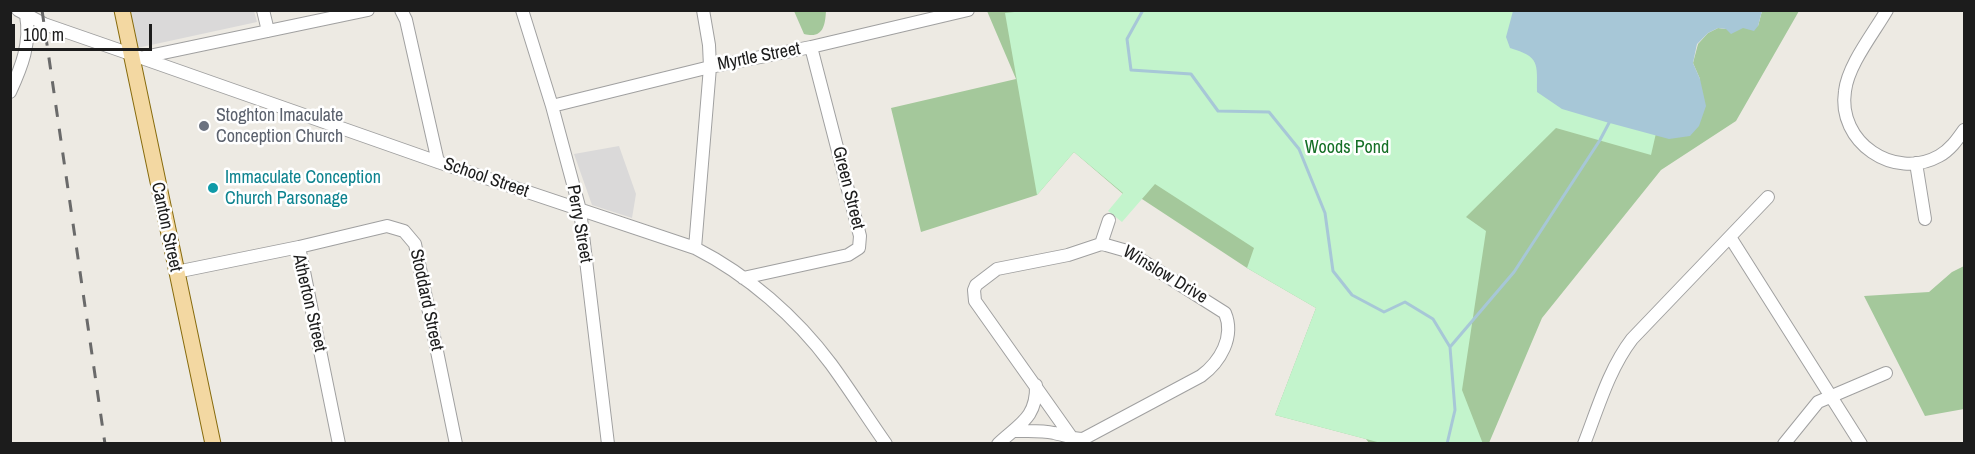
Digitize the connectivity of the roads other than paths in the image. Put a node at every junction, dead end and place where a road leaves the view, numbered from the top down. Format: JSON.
{"nodes":[{"id":1,"x":122,"y":10,"type":"edge"},
{"id":2,"x":263,"y":10,"type":"edge"},
{"id":3,"x":368,"y":10,"type":"edge"},
{"id":4,"x":401,"y":10,"type":"edge"},
{"id":5,"x":522,"y":10,"type":"edge"},
{"id":6,"x":703,"y":10,"type":"edge"},
{"id":7,"x":968,"y":10,"type":"edge"},
{"id":8,"x":1887,"y":10,"type":"edge"},
{"id":9,"x":22,"y":13,"type":"edge"},
{"id":10,"x":268,"y":31,"type":"junction"},
{"id":11,"x":811,"y":47,"type":"junction"},
{"id":12,"x":137,"y":55,"type":"junction"},
{"id":13,"x":710,"y":67,"type":"junction"},
{"id":14,"x":12,"y":84,"type":"edge"},
{"id":15,"x":552,"y":106,"type":"junction"},
{"id":16,"x":1965,"y":130,"type":"edge"},
{"id":17,"x":438,"y":162,"type":"junction"},
{"id":18,"x":1917,"y":163,"type":"junction"},
{"id":19,"x":1768,"y":197,"type":"dead end"},
{"id":20,"x":580,"y":210,"type":"junction"},
{"id":21,"x":1109,"y":219,"type":"dead end"},
{"id":22,"x":1925,"y":219,"type":"dead end"},
{"id":23,"x":1730,"y":237,"type":"junction"},
{"id":24,"x":1101,"y":244,"type":"junction"},
{"id":25,"x":299,"y":247,"type":"junction"},
{"id":26,"x":695,"y":248,"type":"junction"},
{"id":27,"x":176,"y":272,"type":"junction"},
{"id":28,"x":743,"y":278,"type":"junction"},
{"id":29,"x":1886,"y":374,"type":"dead end"},
{"id":30,"x":1036,"y":385,"type":"junction"},
{"id":31,"x":1831,"y":396,"type":"junction"},
{"id":32,"x":1015,"y":430,"type":"junction"},
{"id":33,"x":1072,"y":438,"type":"junction"},
{"id":34,"x":213,"y":444,"type":"edge"},
{"id":35,"x":339,"y":444,"type":"edge"},
{"id":36,"x":456,"y":444,"type":"edge"},
{"id":37,"x":608,"y":444,"type":"edge"},
{"id":38,"x":886,"y":444,"type":"edge"},
{"id":39,"x":998,"y":444,"type":"edge"},
{"id":40,"x":1584,"y":444,"type":"edge"},
{"id":41,"x":1784,"y":444,"type":"edge"},
{"id":42,"x":1861,"y":444,"type":"edge"}],
"edges":[{"from":1,"to":12,"type":"main road","name":"Canton Street"},
{"from":2,"to":10,"type":"street"},
{"from":3,"to":10,"type":"street"},
{"from":4,"to":17,"type":"street"},
{"from":5,"to":15,"type":"street","name":"Perry Street"},
{"from":6,"to":13,"type":"street"},
{"from":7,"to":11,"type":"street","name":"Myrtle Street"},
{"from":8,"to":18,"type":"street"},
{"from":9,"to":12,"type":"street","name":"School Street"},
{"from":9,"to":14,"type":"street"},
{"from":10,"to":12,"type":"street"},
{"from":11,"to":13,"type":"street","name":"Myrtle Street"},
{"from":11,"to":28,"type":"street","name":"Green Street"},
{"from":12,"to":17,"type":"street","name":"School Street"},
{"from":12,"to":27,"type":"main road","name":"Canton Street"},
{"from":13,"to":15,"type":"street","name":"Myrtle Street"},
{"from":13,"to":26,"type":"street"},
{"from":15,"to":20,"type":"street","name":"Perry Street"},
{"from":16,"to":18,"type":"street"},
{"from":17,"to":20,"type":"street","name":"School Street"},
{"from":18,"to":22,"type":"street"},
{"from":19,"to":23,"type":"street"},
{"from":20,"to":26,"type":"street","name":"School Street"},
{"from":20,"to":37,"type":"street","name":"Perry Street"},
{"from":21,"to":24,"type":"street"},
{"from":23,"to":31,"type":"street"},
{"from":23,"to":40,"type":"street"},
{"from":24,"to":30,"type":"street","name":"Winslow Drive"},
{"from":24,"to":33,"type":"street","name":"Winslow Drive"},
{"from":25,"to":27,"type":"street","name":"Atherton Street"},
{"from":25,"to":35,"type":"street","name":"Atherton Street"},
{"from":25,"to":36,"type":"street","name":"Stoddard Street"},
{"from":26,"to":28,"type":"street","name":"School Street"},
{"from":27,"to":34,"type":"main road","name":"Canton Street"},
{"from":28,"to":38,"type":"street","name":"School Street"},
{"from":29,"to":31,"type":"street"},
{"from":30,"to":32,"type":"street"},
{"from":30,"to":33,"type":"street","name":"Winslow Drive"},
{"from":31,"to":41,"type":"street"},
{"from":31,"to":42,"type":"street"},
{"from":32,"to":33,"type":"street","name":"Winslow Drive"},
{"from":32,"to":39,"type":"street"}]}
